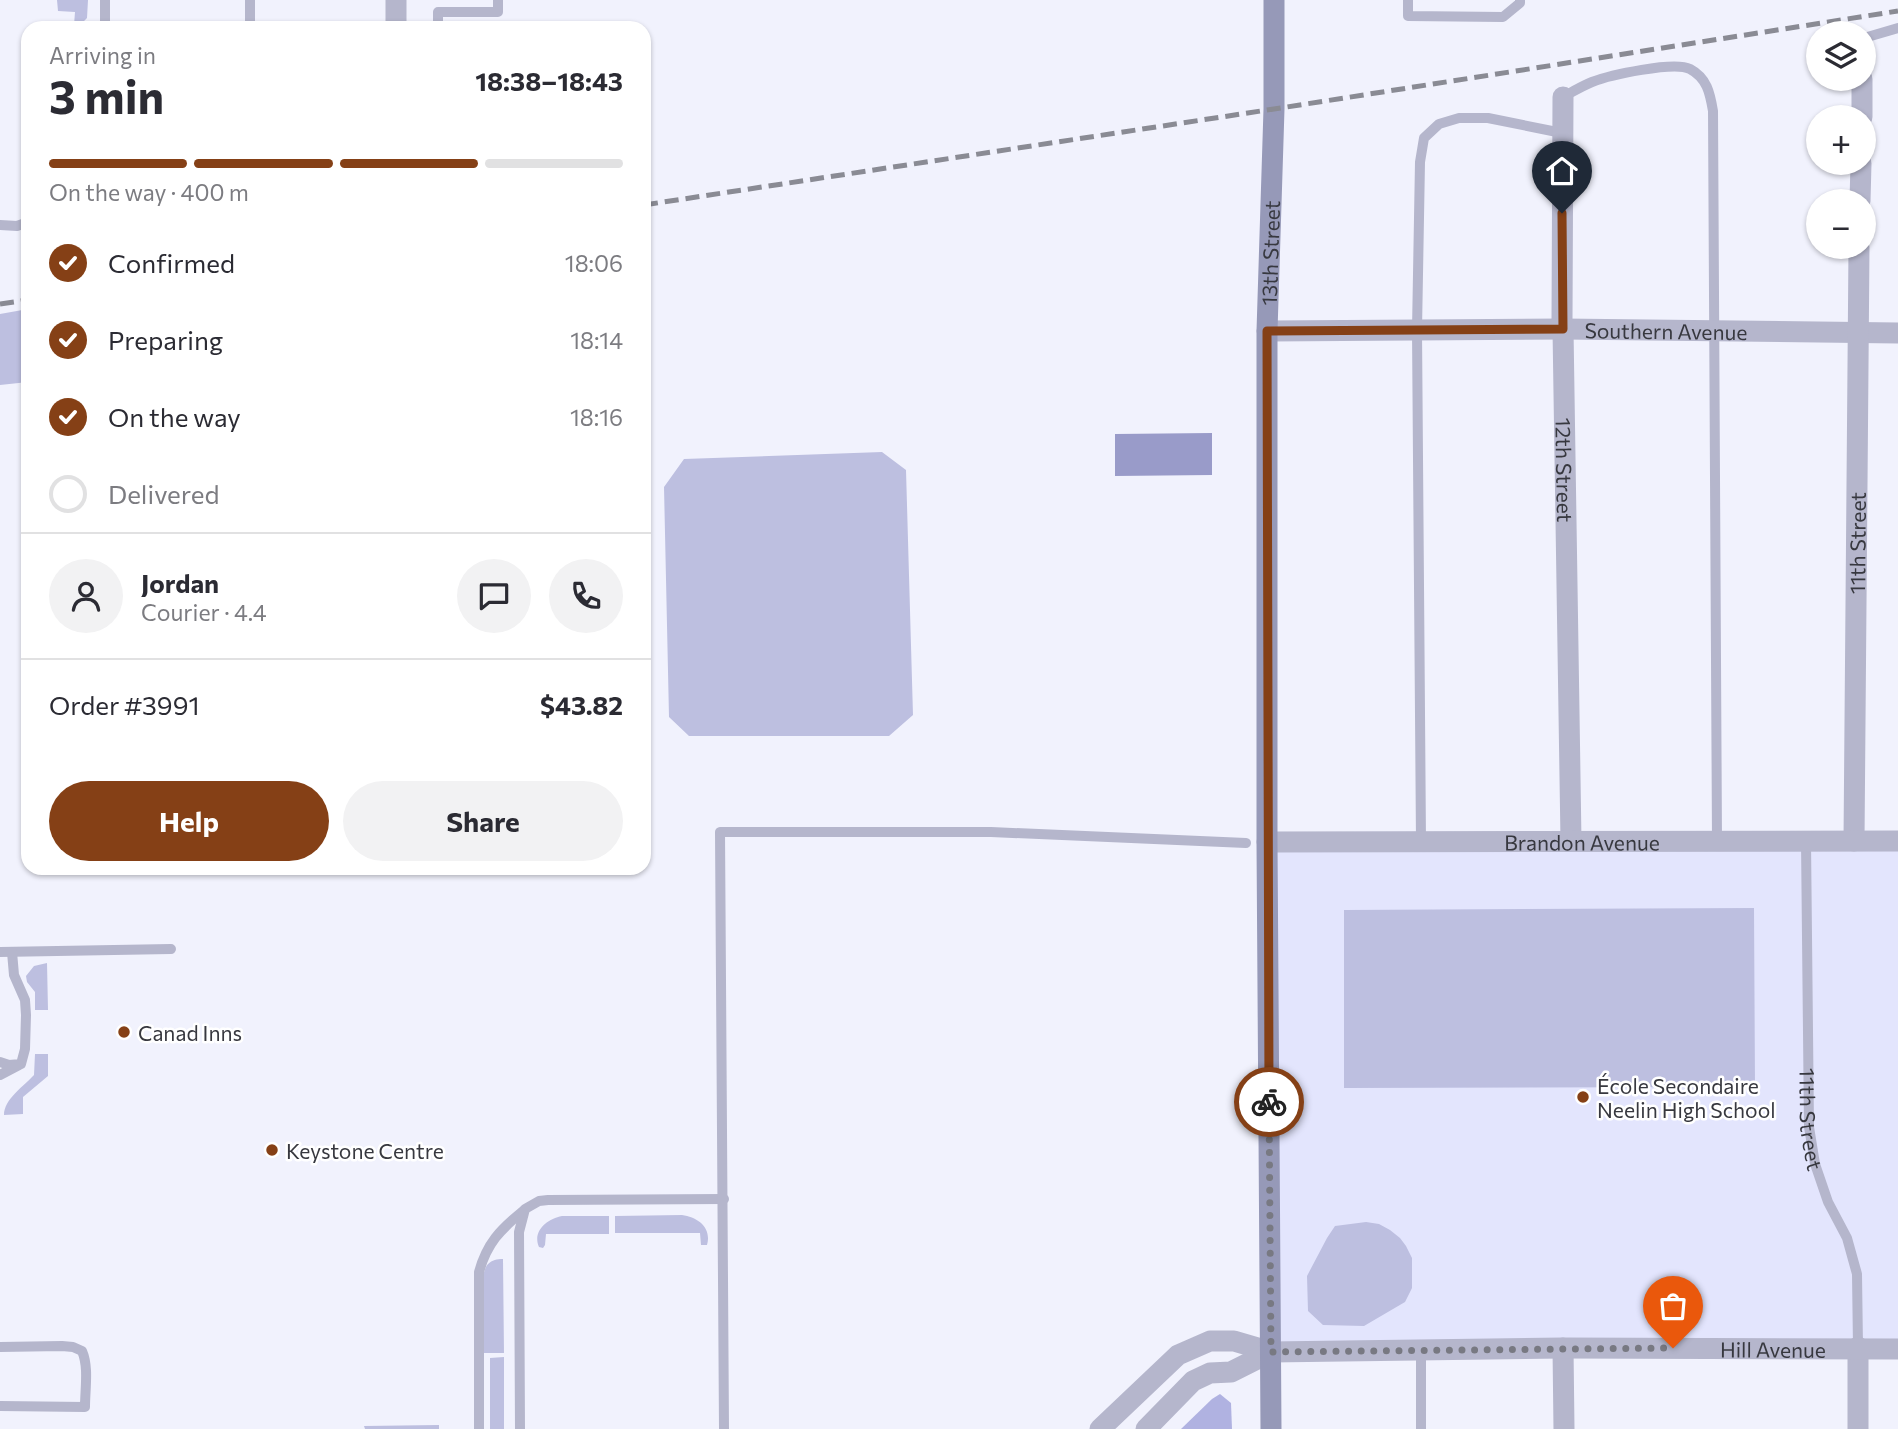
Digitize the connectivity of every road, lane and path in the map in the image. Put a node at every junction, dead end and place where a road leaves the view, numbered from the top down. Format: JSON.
{"nodes":[{"id":1,"x":105,"y":0,"type":"edge"},
{"id":2,"x":250,"y":0,"type":"edge"},
{"id":3,"x":396,"y":0,"type":"edge"},
{"id":4,"x":498,"y":0,"type":"edge"},
{"id":5,"x":1274,"y":0,"type":"edge"},
{"id":6,"x":1408,"y":0,"type":"edge"},
{"id":7,"x":1520,"y":0,"type":"edge"},
{"id":8,"x":105,"y":21,"type":"edge"},
{"id":9,"x":250,"y":21,"type":"edge"},
{"id":10,"x":396,"y":21,"type":"edge"},
{"id":11,"x":438,"y":21,"type":"edge"},
{"id":12,"x":1898,"y":27,"type":"edge"},
{"id":13,"x":1876,"y":34,"type":"edge"},
{"id":14,"x":1563,"y":97,"type":"joint"},
{"id":15,"x":1562,"y":133,"type":"junction"},
{"id":16,"x":0,"y":225,"type":"edge"},
{"id":17,"x":21,"y":225,"type":"edge"},
{"id":18,"x":1859,"y":259,"type":"edge"},
{"id":19,"x":1563,"y":329,"type":"junction"},
{"id":20,"x":1417,"y":330,"type":"junction"},
{"id":21,"x":1267,"y":331,"type":"junction"},
{"id":22,"x":1713,"y":331,"type":"junction"},
{"id":23,"x":1857,"y":333,"type":"junction"},
{"id":24,"x":1898,"y":333,"type":"edge"},
{"id":25,"x":1571,"y":841,"type":"junction"},
{"id":26,"x":1717,"y":841,"type":"junction"},
{"id":27,"x":1806,"y":841,"type":"junction"},
{"id":28,"x":1854,"y":841,"type":"junction"},
{"id":29,"x":1898,"y":841,"type":"edge"},
{"id":30,"x":1257,"y":842,"type":"junction"},
{"id":31,"x":1422,"y":842,"type":"junction"},
{"id":32,"x":171,"y":949,"type":"dead end"},
{"id":33,"x":6,"y":952,"type":"edge"},
{"id":34,"x":0,"y":1062,"type":"edge"},
{"id":35,"x":21,"y":1064,"type":"junction"},
{"id":36,"x":0,"y":1075,"type":"edge"},
{"id":37,"x":724,"y":1199,"type":"junction"},
{"id":38,"x":525,"y":1209,"type":"junction"},
{"id":39,"x":0,"y":1347,"type":"edge"},
{"id":40,"x":1858,"y":1347,"type":"junction"},
{"id":41,"x":1563,"y":1348,"type":"junction"},
{"id":42,"x":1898,"y":1349,"type":"edge"},
{"id":43,"x":1421,"y":1350,"type":"junction"},
{"id":44,"x":1271,"y":1352,"type":"junction"},
{"id":45,"x":0,"y":1406,"type":"edge"},
{"id":46,"x":479,"y":1429,"type":"edge"},
{"id":47,"x":520,"y":1429,"type":"edge"},
{"id":48,"x":724,"y":1429,"type":"edge"},
{"id":49,"x":1100,"y":1429,"type":"edge"},
{"id":50,"x":1146,"y":1429,"type":"edge"},
{"id":51,"x":1271,"y":1429,"type":"edge"},
{"id":52,"x":1421,"y":1429,"type":"edge"},
{"id":53,"x":1564,"y":1429,"type":"edge"},
{"id":54,"x":1858,"y":1429,"type":"edge"}],
"edges":[{"from":1,"to":8,"type":"lane"},
{"from":2,"to":9,"type":"lane"},
{"from":3,"to":10,"type":"street"},
{"from":4,"to":11,"type":"lane"},
{"from":5,"to":21,"type":"street","name":"13th Street"},
{"from":6,"to":7,"type":"lane"},
{"from":12,"to":13,"type":"lane"},
{"from":14,"to":15,"type":"street","name":"12th Street"},
{"from":14,"to":22,"type":"lane"},
{"from":15,"to":19,"type":"street","name":"12th Street"},
{"from":15,"to":20,"type":"lane"},
{"from":16,"to":17,"type":"lane"},
{"from":18,"to":23,"type":"street","name":"11th Street"},
{"from":19,"to":20,"type":"street","name":"Southern Avenue"},
{"from":19,"to":22,"type":"street","name":"Southern Avenue"},
{"from":19,"to":25,"type":"street","name":"12th Street"},
{"from":20,"to":21,"type":"street","name":"Southern Avenue"},
{"from":20,"to":31,"type":"lane"},
{"from":21,"to":30,"type":"street","name":"13th Street"},
{"from":22,"to":23,"type":"street","name":"Southern Avenue"},
{"from":22,"to":26,"type":"lane"},
{"from":23,"to":24,"type":"street","name":"Southern Avenue"},
{"from":23,"to":28,"type":"street","name":"11th Street"},
{"from":25,"to":26,"type":"street","name":"Brandon Avenue"},
{"from":25,"to":31,"type":"street","name":"Brandon Avenue"},
{"from":26,"to":27,"type":"street","name":"Brandon Avenue"},
{"from":27,"to":28,"type":"street","name":"Brandon Avenue"},
{"from":27,"to":40,"type":"lane","name":"11th Street"},
{"from":28,"to":29,"type":"street","name":"Brandon Avenue"},
{"from":30,"to":31,"type":"street","name":"Brandon Avenue"},
{"from":30,"to":37,"type":"lane"},
{"from":30,"to":44,"type":"street","name":"13th Street"},
{"from":32,"to":33,"type":"lane"},
{"from":33,"to":35,"type":"lane"},
{"from":34,"to":35,"type":"lane"},
{"from":35,"to":36,"type":"lane"},
{"from":37,"to":38,"type":"lane"},
{"from":37,"to":48,"type":"lane"},
{"from":38,"to":46,"type":"lane"},
{"from":38,"to":47,"type":"lane"},
{"from":39,"to":45,"type":"lane"},
{"from":40,"to":41,"type":"street","name":"Hill Avenue"},
{"from":40,"to":42,"type":"street","name":"Hill Avenue"},
{"from":40,"to":54,"type":"street"},
{"from":41,"to":43,"type":"street","name":"Hill Avenue"},
{"from":41,"to":53,"type":"street"},
{"from":43,"to":44,"type":"street","name":"Hill Avenue"},
{"from":43,"to":52,"type":"lane"},
{"from":44,"to":49,"type":"street"},
{"from":44,"to":50,"type":"street"},
{"from":44,"to":51,"type":"street","name":"13th Street"}]}
